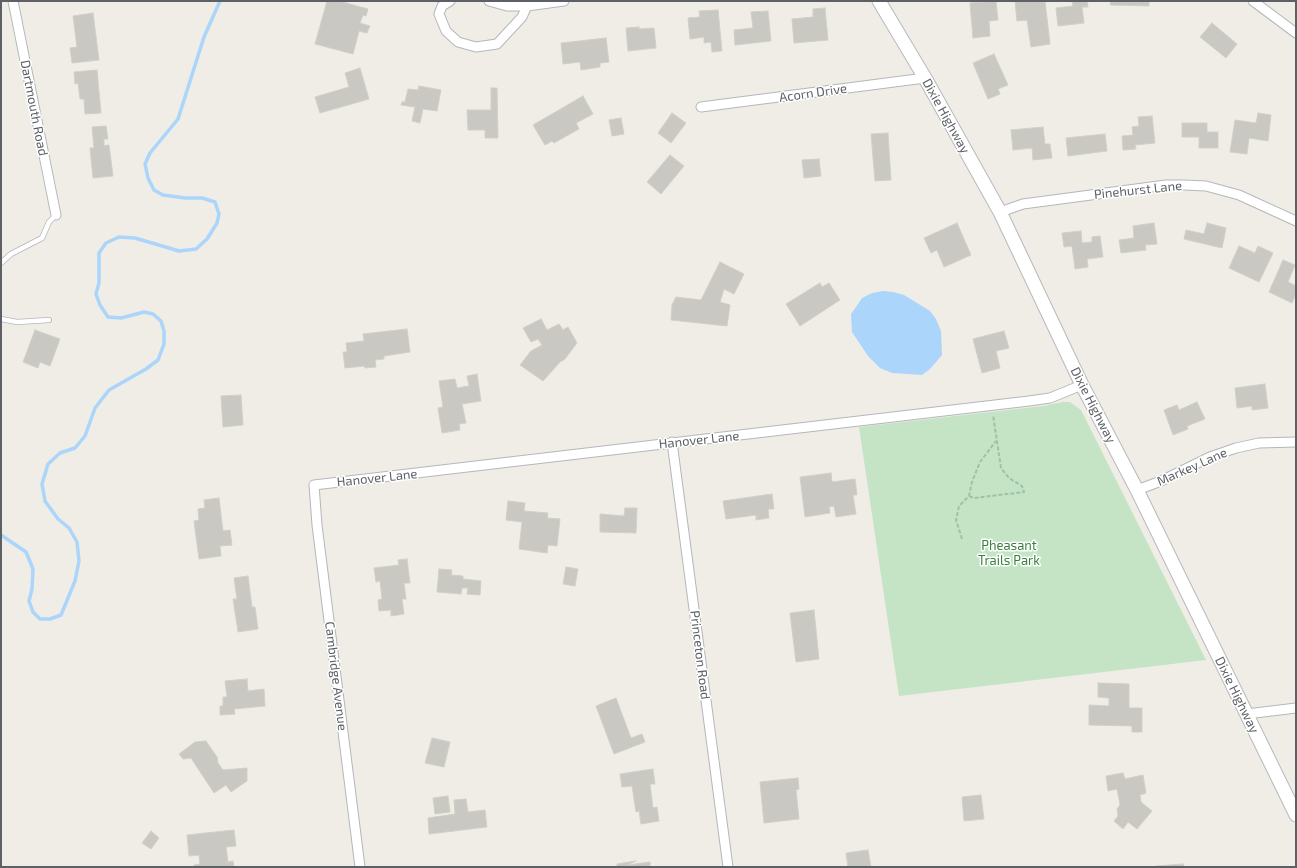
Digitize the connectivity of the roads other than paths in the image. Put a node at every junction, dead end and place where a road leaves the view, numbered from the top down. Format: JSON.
{"nodes":[{"id":1,"x":13,"y":1,"type":"edge"},
{"id":2,"x":450,"y":1,"type":"edge"},
{"id":3,"x":489,"y":1,"type":"edge"},
{"id":4,"x":564,"y":1,"type":"edge"},
{"id":5,"x":879,"y":1,"type":"edge"},
{"id":6,"x":1253,"y":1,"type":"edge"},
{"id":7,"x":527,"y":6,"type":"junction"},
{"id":8,"x":1296,"y":33,"type":"edge"},
{"id":9,"x":925,"y":78,"type":"junction"},
{"id":10,"x":701,"y":107,"type":"dead end"},
{"id":11,"x":1000,"y":212,"type":"junction"},
{"id":12,"x":56,"y":215,"type":"joint"},
{"id":13,"x":1296,"y":220,"type":"edge"},
{"id":14,"x":1,"y":263,"type":"edge"},
{"id":15,"x":1,"y":319,"type":"edge"},
{"id":16,"x":49,"y":320,"type":"dead end"},
{"id":17,"x":1082,"y":385,"type":"junction"},
{"id":18,"x":672,"y":442,"type":"junction"},
{"id":19,"x":1296,"y":442,"type":"edge"},
{"id":20,"x":314,"y":485,"type":"joint"},
{"id":21,"x":1137,"y":490,"type":"junction"},
{"id":22,"x":1296,"y":708,"type":"edge"},
{"id":23,"x":1246,"y":714,"type":"junction"},
{"id":24,"x":1296,"y":815,"type":"edge"},
{"id":25,"x":360,"y":867,"type":"edge"},
{"id":26,"x":728,"y":867,"type":"edge"}],
"edges":[{"from":1,"to":12,"type":"street","name":"Dartmouth Road"},
{"from":2,"to":7,"type":"street"},
{"from":3,"to":7,"type":"street"},
{"from":4,"to":7,"type":"street"},
{"from":5,"to":9,"type":"main road","name":"Dixie Highway"},
{"from":6,"to":8,"type":"street"},
{"from":9,"to":10,"type":"street","name":"Acorn Drive"},
{"from":9,"to":11,"type":"main road","name":"Dixie Highway"},
{"from":11,"to":13,"type":"street","name":"Pinehurst Lane"},
{"from":11,"to":17,"type":"main road","name":"Dixie Highway"},
{"from":12,"to":14,"type":"lane"},
{"from":15,"to":16,"type":"lane"},
{"from":17,"to":18,"type":"street","name":"Hanover Lane"},
{"from":17,"to":21,"type":"main road","name":"Dixie Highway"},
{"from":18,"to":20,"type":"street","name":"Hanover Lane"},
{"from":18,"to":26,"type":"street","name":"Princeton Road"},
{"from":19,"to":21,"type":"street","name":"Markey Lane"},
{"from":20,"to":25,"type":"street","name":"Cambridge Avenue"},
{"from":21,"to":23,"type":"main road","name":"Dixie Highway"},
{"from":22,"to":23,"type":"street"},
{"from":23,"to":24,"type":"main road","name":"Dixie Highway"}]}
